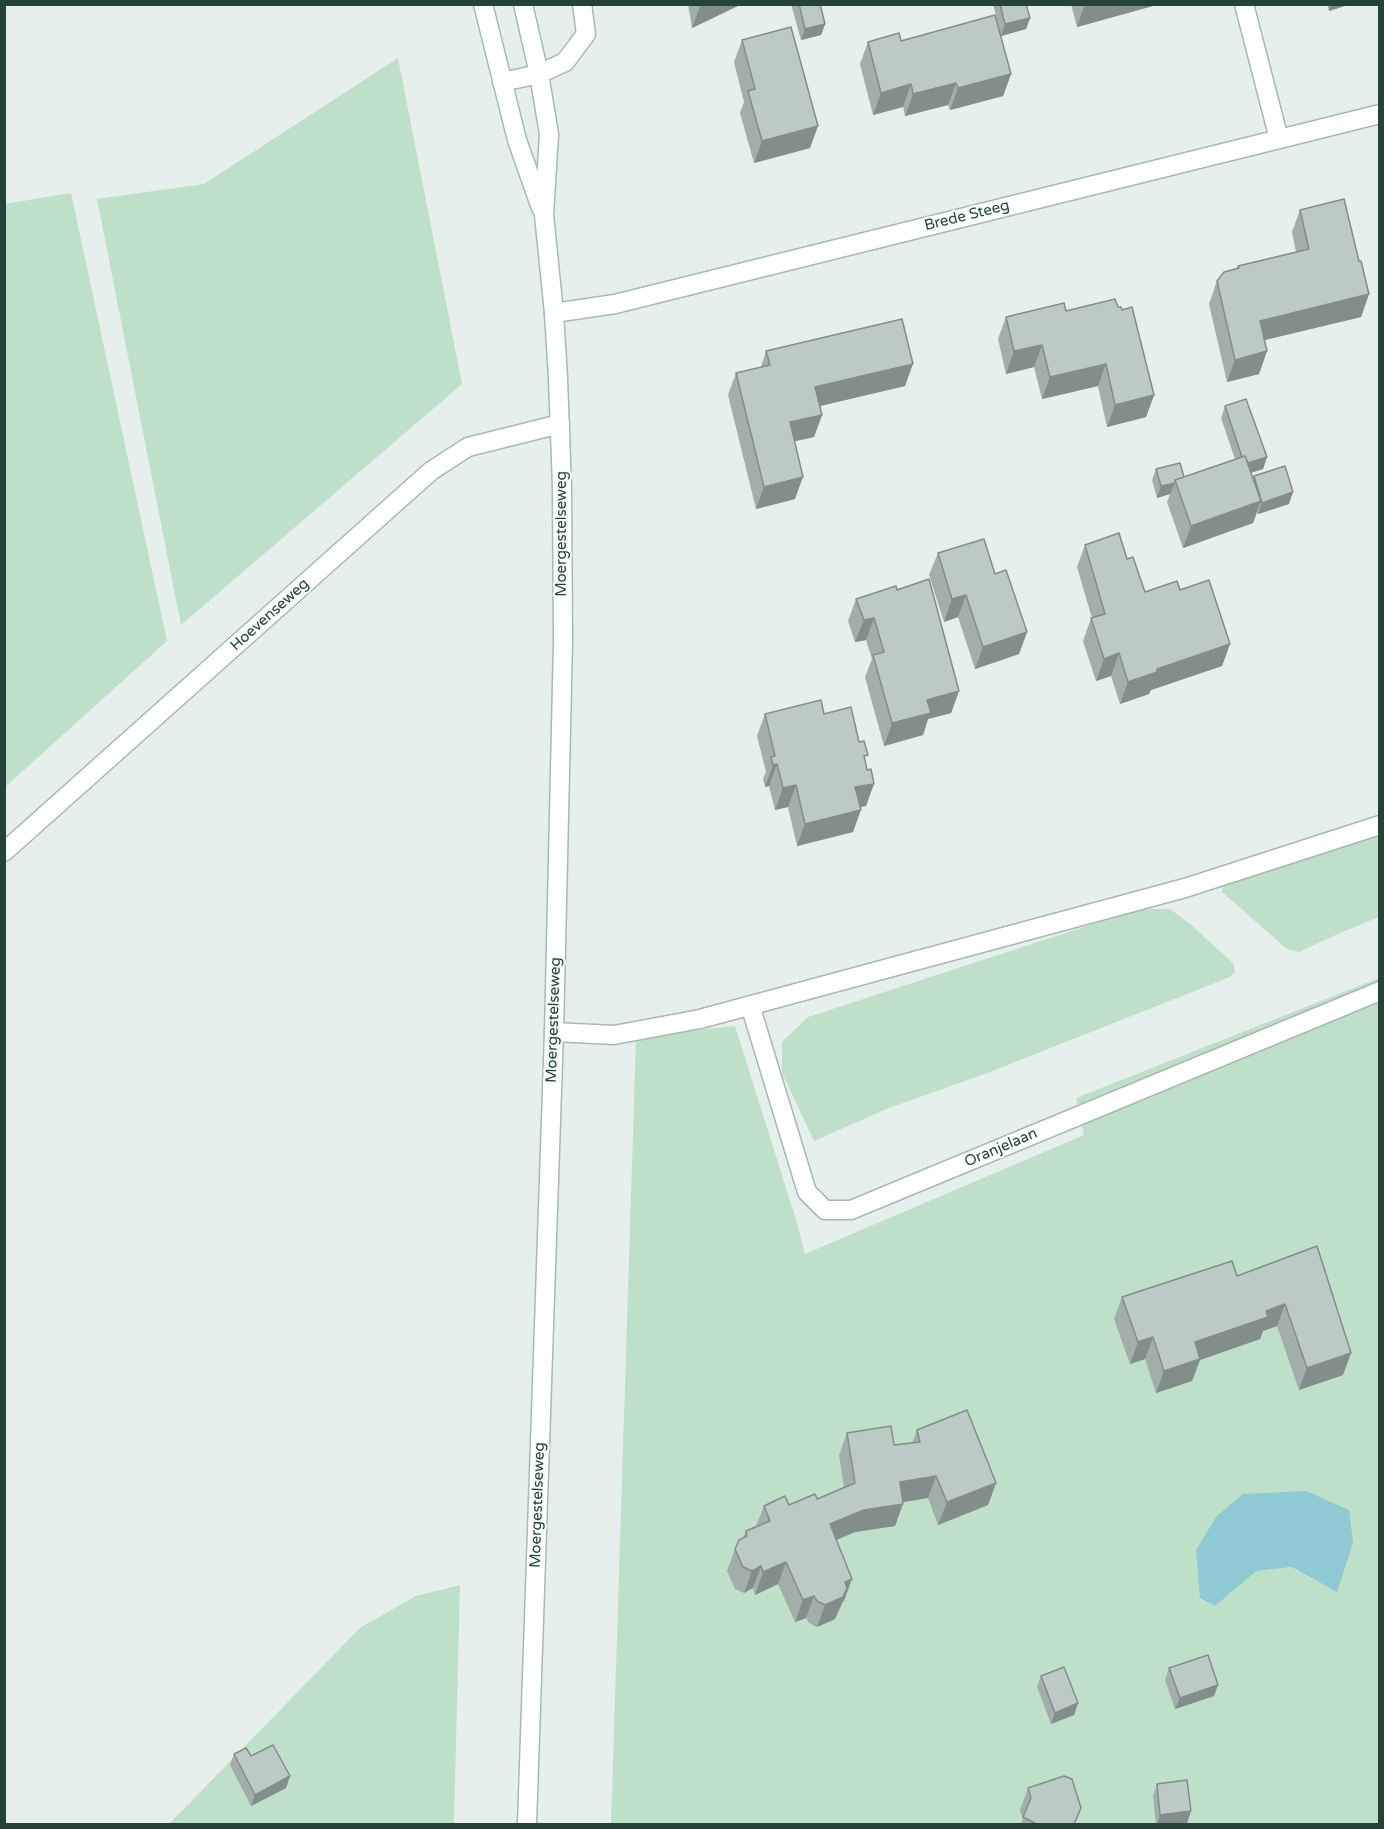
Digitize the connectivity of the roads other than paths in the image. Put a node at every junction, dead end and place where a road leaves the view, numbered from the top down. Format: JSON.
{"nodes":[{"id":1,"x":483,"y":4,"type":"edge"},
{"id":2,"x":523,"y":4,"type":"edge"},
{"id":3,"x":582,"y":4,"type":"edge"},
{"id":4,"x":1244,"y":4,"type":"edge"},
{"id":5,"x":539,"y":74,"type":"junction"},
{"id":6,"x":502,"y":82,"type":"junction"},
{"id":7,"x":1380,"y":114,"type":"edge"},
{"id":8,"x":1279,"y":139,"type":"junction"},
{"id":9,"x":544,"y":215,"type":"junction"},
{"id":10,"x":554,"y":313,"type":"junction"},
{"id":11,"x":560,"y":424,"type":"junction"},
{"id":12,"x":1380,"y":825,"type":"edge"},
{"id":13,"x":4,"y":852,"type":"edge"},
{"id":14,"x":1380,"y":991,"type":"edge"},
{"id":15,"x":750,"y":1005,"type":"junction"},
{"id":16,"x":554,"y":1032,"type":"junction"},
{"id":17,"x":527,"y":1824,"type":"edge"}],
"edges":[{"from":1,"to":6,"type":"street","name":"Moergestelseweg"},
{"from":2,"to":5,"type":"street","name":"Moergestelseweg"},
{"from":3,"to":5,"type":"street"},
{"from":4,"to":8,"type":"street"},
{"from":5,"to":6,"type":"street"},
{"from":5,"to":9,"type":"street","name":"Moergestelseweg"},
{"from":6,"to":9,"type":"street","name":"Moergestelseweg"},
{"from":7,"to":8,"type":"street","name":"Brede Steeg"},
{"from":8,"to":10,"type":"street","name":"Brede Steeg"},
{"from":9,"to":10,"type":"street","name":"Moergestelseweg"},
{"from":10,"to":11,"type":"street","name":"Moergestelseweg"},
{"from":11,"to":13,"type":"street","name":"Hoevenseweg"},
{"from":11,"to":16,"type":"street","name":"Moergestelseweg"},
{"from":12,"to":15,"type":"street"},
{"from":14,"to":15,"type":"street","name":"Oranjelaan"},
{"from":15,"to":16,"type":"street"},
{"from":16,"to":17,"type":"street","name":"Moergestelseweg"}]}
